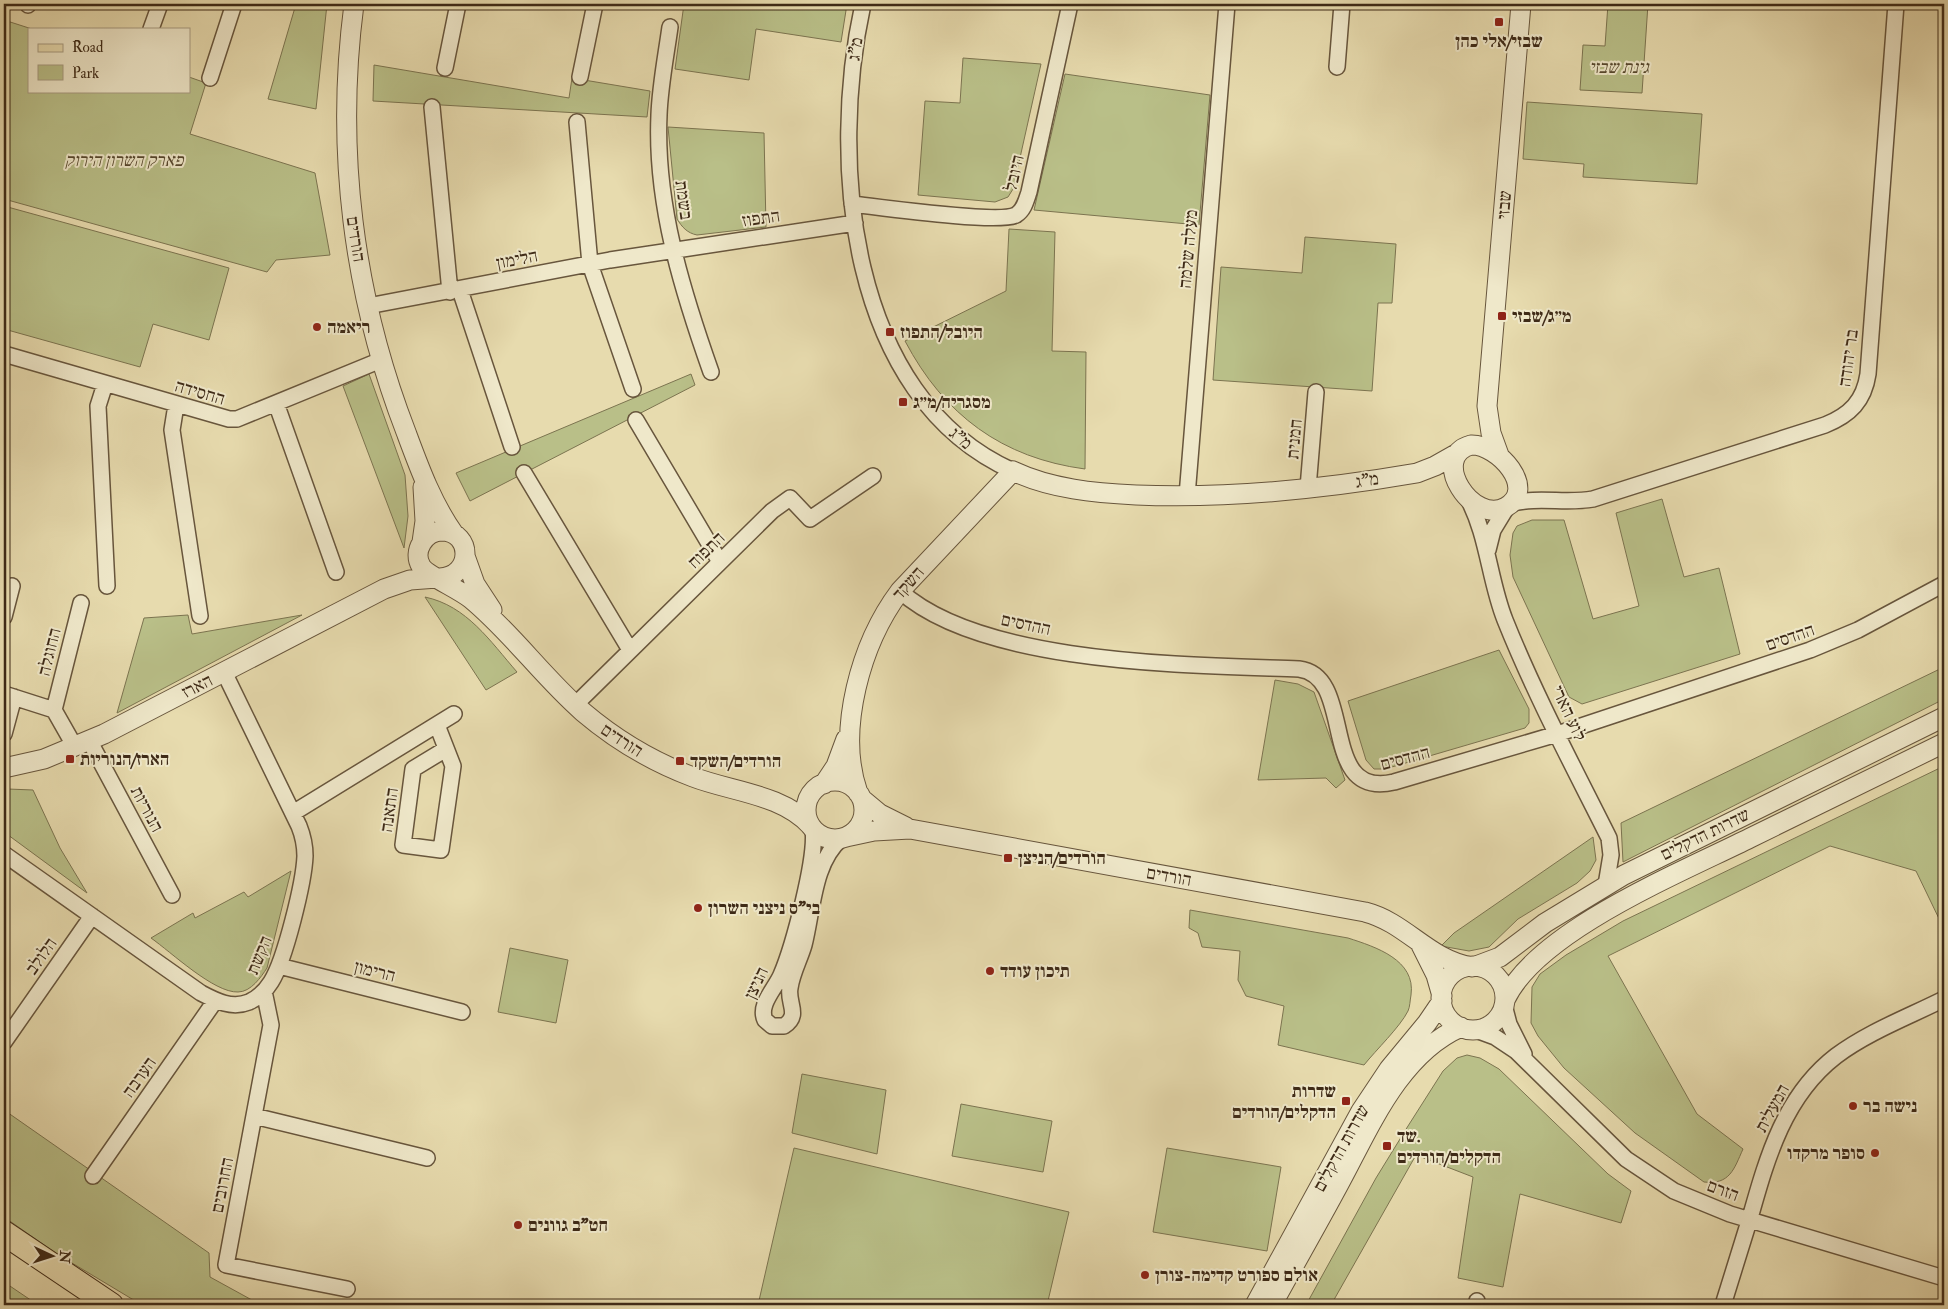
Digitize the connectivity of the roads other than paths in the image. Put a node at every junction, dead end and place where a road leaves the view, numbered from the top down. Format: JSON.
{"nodes":[{"id":1,"x":160,"y":4,"type":"edge"},
{"id":2,"x":234,"y":4,"type":"edge"},
{"id":3,"x":354,"y":4,"type":"edge"},
{"id":4,"x":458,"y":4,"type":"edge"},
{"id":5,"x":595,"y":4,"type":"edge"},
{"id":6,"x":862,"y":4,"type":"edge"},
{"id":7,"x":1070,"y":4,"type":"edge"},
{"id":8,"x":1227,"y":4,"type":"edge"},
{"id":9,"x":1342,"y":4,"type":"edge"},
{"id":10,"x":1521,"y":4,"type":"edge"},
{"id":11,"x":1896,"y":4,"type":"edge"},
{"id":12,"x":670,"y":27,"type":"dead end"},
{"id":13,"x":151,"y":28,"type":"edge"},
{"id":14,"x":1337,"y":67,"type":"dead end"},
{"id":15,"x":445,"y":68,"type":"dead end"},
{"id":16,"x":210,"y":78,"type":"dead end"},
{"id":17,"x":580,"y":78,"type":"dead end"},
{"id":18,"x":432,"y":106,"type":"dead end"},
{"id":19,"x":577,"y":122,"type":"dead end"},
{"id":20,"x":852,"y":204,"type":"junction"},
{"id":21,"x":855,"y":224,"type":"junction"},
{"id":22,"x":673,"y":250,"type":"junction"},
{"id":23,"x":590,"y":264,"type":"junction"},
{"id":24,"x":455,"y":291,"type":"junction"},
{"id":25,"x":368,"y":306,"type":"junction"},
{"id":26,"x":4,"y":354,"type":"edge"},
{"id":27,"x":381,"y":360,"type":"junction"},
{"id":28,"x":711,"y":372,"type":"dead end"},
{"id":29,"x":105,"y":384,"type":"junction"},
{"id":30,"x":632,"y":389,"type":"dead end"},
{"id":31,"x":1316,"y":392,"type":"dead end"},
{"id":32,"x":276,"y":403,"type":"junction"},
{"id":33,"x":176,"y":405,"type":"junction"},
{"id":34,"x":1487,"y":406,"type":"junction"},
{"id":35,"x":636,"y":420,"type":"dead end"},
{"id":36,"x":512,"y":447,"type":"dead end"},
{"id":37,"x":1460,"y":450,"type":"junction"},
{"id":38,"x":1499,"y":455,"type":"junction"},
{"id":39,"x":419,"y":466,"type":"junction"},
{"id":40,"x":1013,"y":471,"type":"junction"},
{"id":41,"x":524,"y":473,"type":"dead end"},
{"id":42,"x":1413,"y":474,"type":"junction"},
{"id":43,"x":1513,"y":474,"type":"junction"},
{"id":44,"x":873,"y":476,"type":"dead end"},
{"id":45,"x":1308,"y":488,"type":"junction"},
{"id":46,"x":1462,"y":491,"type":"junction"},
{"id":47,"x":1187,"y":496,"type":"junction"},
{"id":48,"x":1563,"y":501,"type":"junction"},
{"id":49,"x":1509,"y":505,"type":"junction"},
{"id":50,"x":454,"y":534,"type":"junction"},
{"id":51,"x":420,"y":546,"type":"junction"},
{"id":52,"x":465,"y":556,"type":"junction"},
{"id":53,"x":1487,"y":556,"type":"junction"},
{"id":54,"x":720,"y":562,"type":"junction"},
{"id":55,"x":336,"y":572,"type":"dead end"},
{"id":56,"x":438,"y":578,"type":"junction"},
{"id":57,"x":1944,"y":584,"type":"edge"},
{"id":58,"x":12,"y":586,"type":"dead end"},
{"id":59,"x":107,"y":586,"type":"dead end"},
{"id":60,"x":384,"y":589,"type":"junction"},
{"id":61,"x":900,"y":591,"type":"junction"},
{"id":62,"x":81,"y":603,"type":"dead end"},
{"id":63,"x":200,"y":616,"type":"dead end"},
{"id":64,"x":4,"y":617,"type":"edge"},
{"id":65,"x":511,"y":638,"type":"junction"},
{"id":66,"x":630,"y":650,"type":"junction"},
{"id":67,"x":224,"y":672,"type":"junction"},
{"id":68,"x":9,"y":696,"type":"edge"},
{"id":69,"x":575,"y":704,"type":"junction"},
{"id":70,"x":54,"y":710,"type":"junction"},
{"id":71,"x":454,"y":714,"type":"dead end"},
{"id":72,"x":1944,"y":717,"type":"edge"},
{"id":73,"x":852,"y":722,"type":"junction"},
{"id":74,"x":437,"y":725,"type":"junction"},
{"id":75,"x":4,"y":734,"type":"edge"},
{"id":76,"x":1557,"y":734,"type":"junction"},
{"id":77,"x":1944,"y":743,"type":"edge"},
{"id":78,"x":82,"y":744,"type":"junction"},
{"id":79,"x":446,"y":750,"type":"junction"},
{"id":80,"x":4,"y":768,"type":"edge"},
{"id":81,"x":818,"y":788,"type":"junction"},
{"id":82,"x":860,"y":796,"type":"junction"},
{"id":83,"x":761,"y":798,"type":"junction"},
{"id":84,"x":293,"y":813,"type":"junction"},
{"id":85,"x":812,"y":828,"type":"junction"},
{"id":86,"x":910,"y":829,"type":"junction"},
{"id":87,"x":844,"y":838,"type":"junction"},
{"id":88,"x":4,"y":854,"type":"edge"},
{"id":89,"x":1606,"y":885,"type":"junction"},
{"id":90,"x":172,"y":894,"type":"dead end"},
{"id":91,"x":92,"y":916,"type":"junction"},
{"id":92,"x":1420,"y":944,"type":"junction"},
{"id":93,"x":279,"y":966,"type":"junction"},
{"id":94,"x":1474,"y":966,"type":"junction"},
{"id":95,"x":264,"y":991,"type":"junction"},
{"id":96,"x":1442,"y":998,"type":"junction"},
{"id":97,"x":1944,"y":999,"type":"edge"},
{"id":98,"x":215,"y":1000,"type":"junction"},
{"id":99,"x":1504,"y":1003,"type":"junction"},
{"id":100,"x":462,"y":1012,"type":"dead end"},
{"id":101,"x":1469,"y":1029,"type":"junction"},
{"id":102,"x":4,"y":1042,"type":"edge"},
{"id":103,"x":1530,"y":1064,"type":"junction"},
{"id":104,"x":254,"y":1116,"type":"junction"},
{"id":105,"x":427,"y":1158,"type":"dead end"},
{"id":106,"x":93,"y":1176,"type":"dead end"},
{"id":107,"x":1749,"y":1220,"type":"junction"},
{"id":108,"x":4,"y":1234,"type":"edge"},
{"id":109,"x":72,"y":1278,"type":"junction"},
{"id":110,"x":1944,"y":1278,"type":"edge"},
{"id":111,"x":347,"y":1289,"type":"dead end"},
{"id":112,"x":111,"y":1305,"type":"edge"},
{"id":113,"x":115,"y":1305,"type":"edge"},
{"id":114,"x":1255,"y":1305,"type":"edge"},
{"id":115,"x":1272,"y":1305,"type":"edge"},
{"id":116,"x":1723,"y":1305,"type":"edge"}],
"edges":[{"from":1,"to":13,"type":"street"},
{"from":2,"to":16,"type":"street"},
{"from":3,"to":25,"type":"street","name":"הורדים"},
{"from":4,"to":15,"type":"street"},
{"from":5,"to":17,"type":"street"},
{"from":6,"to":20,"type":"street","name":"מ\"ג"},
{"from":7,"to":20,"type":"street","name":"היובל"},
{"from":8,"to":47,"type":"street","name":"מעלה שלמה"},
{"from":9,"to":14,"type":"street"},
{"from":10,"to":34,"type":"street","name":"שבזי"},
{"from":11,"to":48,"type":"street","name":"בר יהודה"},
{"from":12,"to":22,"type":"street","name":"בשמת"},
{"from":18,"to":24,"type":"street"},
{"from":19,"to":23,"type":"street"},
{"from":20,"to":21,"type":"street","name":"מ\"ג"},
{"from":21,"to":22,"type":"street","name":"התפוז"},
{"from":21,"to":40,"type":"street","name":"מ\"ג"},
{"from":22,"to":23,"type":"street","name":"הלימון"},
{"from":22,"to":28,"type":"street","name":"בשמת"},
{"from":23,"to":24,"type":"street","name":"הלימון"},
{"from":23,"to":30,"type":"street"},
{"from":24,"to":25,"type":"street","name":"הלימון"},
{"from":24,"to":36,"type":"street"},
{"from":25,"to":27,"type":"street","name":"הורדים"},
{"from":26,"to":29,"type":"street","name":"החסידה"},
{"from":27,"to":32,"type":"street","name":"החסידה"},
{"from":27,"to":39,"type":"street","name":"הורדים"},
{"from":29,"to":33,"type":"street","name":"החסידה"},
{"from":29,"to":59,"type":"street"},
{"from":31,"to":45,"type":"street","name":"חמנית"},
{"from":32,"to":33,"type":"street","name":"החסידה"},
{"from":32,"to":55,"type":"street"},
{"from":33,"to":63,"type":"street"},
{"from":34,"to":37,"type":"street","name":"שבזי"},
{"from":34,"to":38,"type":"street","name":"שבזי"},
{"from":35,"to":54,"type":"street"},
{"from":37,"to":38,"type":"street"},
{"from":37,"to":42,"type":"street","name":"מ\"ג"},
{"from":37,"to":46,"type":"street"},
{"from":38,"to":43,"type":"street"},
{"from":39,"to":50,"type":"street","name":"הורדים"},
{"from":39,"to":51,"type":"street","name":"הורדים"},
{"from":40,"to":47,"type":"street","name":"מ\"ג"},
{"from":40,"to":61,"type":"street","name":"השקד"},
{"from":41,"to":66,"type":"street"},
{"from":42,"to":45,"type":"street","name":"מ\"ג"},
{"from":42,"to":46,"type":"street","name":"מ\"ג"},
{"from":43,"to":48,"type":"street","name":"בר יהודה"},
{"from":43,"to":49,"type":"street"},
{"from":44,"to":54,"type":"street","name":"התפוח"},
{"from":45,"to":47,"type":"street","name":"מ\"ג"},
{"from":46,"to":49,"type":"street"},
{"from":46,"to":53,"type":"street","name":"לוע הארי"},
{"from":48,"to":49,"type":"street","name":"בר יהודה"},
{"from":49,"to":53,"type":"street","name":"לוע הארי"},
{"from":50,"to":51,"type":"street"},
{"from":50,"to":52,"type":"street"},
{"from":51,"to":56,"type":"street"},
{"from":51,"to":60,"type":"street","name":"הארז"},
{"from":52,"to":56,"type":"street"},
{"from":52,"to":65,"type":"street","name":"הורדים"},
{"from":53,"to":76,"type":"street","name":"לוע הארי"},
{"from":54,"to":66,"type":"street","name":"התפוח"},
{"from":56,"to":60,"type":"street","name":"הארז"},
{"from":56,"to":65,"type":"street","name":"הורדים"},
{"from":57,"to":76,"type":"street","name":"ההדסים"},
{"from":58,"to":64,"type":"street"},
{"from":60,"to":67,"type":"street","name":"הארז"},
{"from":61,"to":73,"type":"street","name":"השקד"},
{"from":61,"to":76,"type":"street","name":"ההדסים"},
{"from":62,"to":70,"type":"street","name":"החוגלה"},
{"from":65,"to":69,"type":"street","name":"הורדים"},
{"from":66,"to":69,"type":"street","name":"התפוח"},
{"from":67,"to":78,"type":"street","name":"הארז"},
{"from":67,"to":84,"type":"street","name":"הקשת"},
{"from":68,"to":70,"type":"street"},
{"from":68,"to":75,"type":"street"},
{"from":69,"to":83,"type":"street","name":"הורדים"},
{"from":70,"to":78,"type":"street"},
{"from":71,"to":74,"type":"street","name":"התאנה"},
{"from":72,"to":89,"type":"street","name":"שדרות הדקלים"},
{"from":73,"to":81,"type":"street","name":"השקד"},
{"from":73,"to":82,"type":"street","name":"השקד"},
{"from":74,"to":79,"type":"street","name":"התאנה"},
{"from":74,"to":84,"type":"street","name":"התאנה"},
{"from":76,"to":89,"type":"street","name":"לוע הארי"},
{"from":77,"to":99,"type":"street","name":"שדרות הדקלים"},
{"from":78,"to":80,"type":"street","name":"הארז"},
{"from":78,"to":90,"type":"street","name":"הנוריות"},
{"from":79,"to":79,"type":"street","name":"התאנה"},
{"from":81,"to":82,"type":"street"},
{"from":81,"to":83,"type":"street","name":"הורדים"},
{"from":81,"to":85,"type":"street"},
{"from":82,"to":86,"type":"street","name":"הורדים"},
{"from":82,"to":87,"type":"street"},
{"from":83,"to":85,"type":"street","name":"הורדים"},
{"from":84,"to":93,"type":"street","name":"הקשת"},
{"from":85,"to":87,"type":"street"},
{"from":85,"to":87,"type":"street","name":"הניצן"},
{"from":86,"to":87,"type":"street","name":"הורדים"},
{"from":86,"to":92,"type":"street","name":"הורדים"},
{"from":88,"to":91,"type":"street","name":"הקשת"},
{"from":89,"to":94,"type":"street","name":"שדרות הדקלים"},
{"from":91,"to":98,"type":"street","name":"הקשת"},
{"from":91,"to":102,"type":"street","name":"הלולב"},
{"from":92,"to":94,"type":"street","name":"הורדים"},
{"from":92,"to":96,"type":"street","name":"הורדים"},
{"from":93,"to":95,"type":"street","name":"הקשת"},
{"from":93,"to":100,"type":"street","name":"הרימון"},
{"from":94,"to":96,"type":"street"},
{"from":94,"to":99,"type":"street"},
{"from":95,"to":98,"type":"street","name":"הקשת"},
{"from":95,"to":104,"type":"street","name":"החרובים"},
{"from":96,"to":101,"type":"street"},
{"from":96,"to":114,"type":"street","name":"שדרות הדקלים"},
{"from":97,"to":107,"type":"street","name":"המעלית"},
{"from":98,"to":106,"type":"street","name":"הערבה"},
{"from":99,"to":101,"type":"street"},
{"from":99,"to":103,"type":"street","name":"הזרם"},
{"from":101,"to":103,"type":"street","name":"הזרם"},
{"from":101,"to":115,"type":"street","name":"שדרות הדקלים"},
{"from":103,"to":107,"type":"street","name":"הזרם"},
{"from":104,"to":105,"type":"street"},
{"from":104,"to":111,"type":"street","name":"החרובים"},
{"from":107,"to":110,"type":"street","name":"הזרם"},
{"from":107,"to":116,"type":"street","name":"המעלית"},
{"from":108,"to":109,"type":"main road"},
{"from":109,"to":112,"type":"main road"},
{"from":109,"to":113,"type":"main road"}]}
